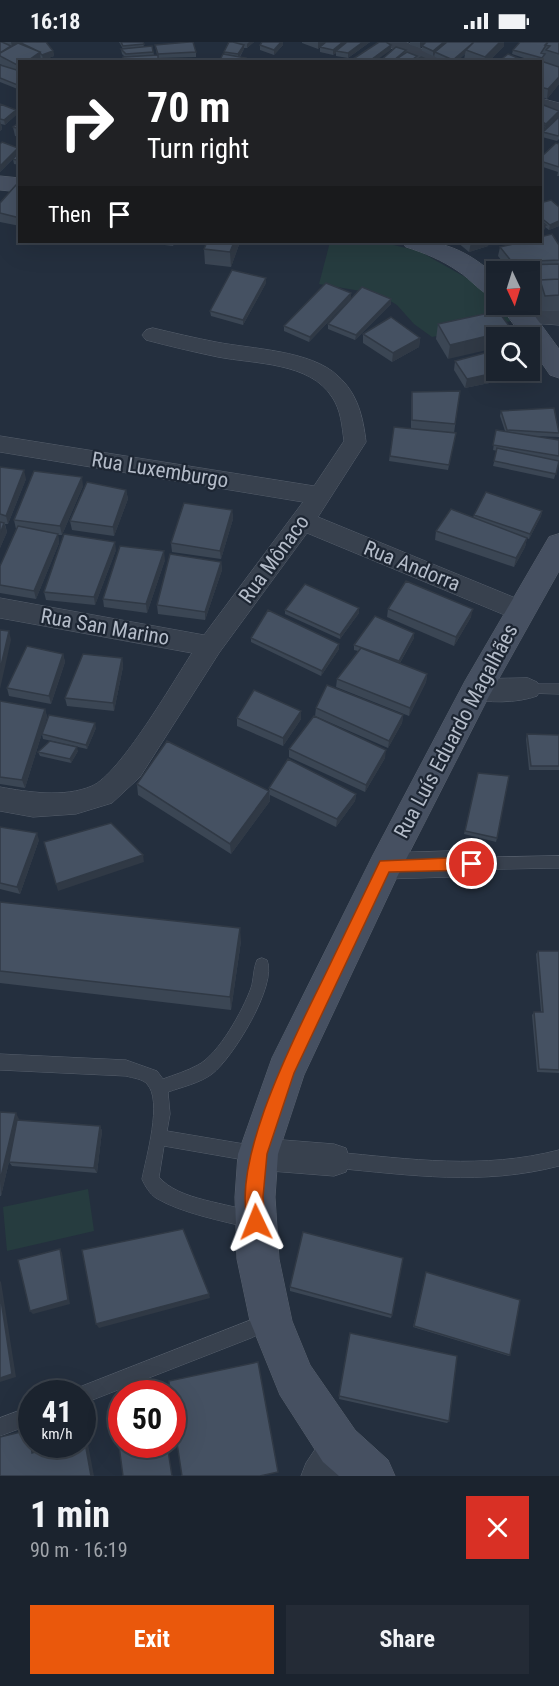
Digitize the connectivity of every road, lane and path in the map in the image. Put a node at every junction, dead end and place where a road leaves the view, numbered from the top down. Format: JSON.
{"nodes":[{"id":1,"x":392,"y":42,"type":"edge"},
{"id":2,"x":433,"y":60,"type":"edge"},
{"id":3,"x":542,"y":104,"type":"edge"},
{"id":4,"x":559,"y":109,"type":"edge"},
{"id":5,"x":0,"y":183,"type":"edge"},
{"id":6,"x":18,"y":185,"type":"edge"},
{"id":7,"x":418,"y":243,"type":"edge"},
{"id":8,"x":486,"y":279,"type":"edge"},
{"id":9,"x":520,"y":315,"type":"edge"},
{"id":10,"x":540,"y":315,"type":"edge"},
{"id":11,"x":559,"y":318,"type":"edge"},
{"id":12,"x":153,"y":335,"type":"dead end"},
{"id":13,"x":559,"y":369,"type":"edge"},
{"id":14,"x":0,"y":444,"type":"edge"},
{"id":15,"x":320,"y":496,"type":"junction"},
{"id":16,"x":303,"y":521,"type":"junction"},
{"id":17,"x":559,"y":545,"type":"edge"},
{"id":18,"x":0,"y":608,"type":"edge"},
{"id":19,"x":521,"y":611,"type":"junction"},
{"id":20,"x":210,"y":646,"type":"junction"},
{"id":21,"x":528,"y":689,"type":"joint"},
{"id":22,"x":559,"y":689,"type":"edge"},
{"id":23,"x":476,"y":690,"type":"junction"},
{"id":24,"x":0,"y":799,"type":"edge"},
{"id":25,"x":559,"y":862,"type":"edge"},
{"id":26,"x":451,"y":864,"type":"joint"},
{"id":27,"x":385,"y":866,"type":"junction"},
{"id":28,"x":262,"y":965,"type":"dead end"},
{"id":29,"x":0,"y":1062,"type":"edge"},
{"id":30,"x":160,"y":1088,"type":"junction"},
{"id":31,"x":157,"y":1137,"type":"junction"},
{"id":32,"x":258,"y":1154,"type":"junction"},
{"id":33,"x":559,"y":1158,"type":"edge"},
{"id":34,"x":334,"y":1160,"type":"joint"},
{"id":35,"x":256,"y":1222,"type":"junction"},
{"id":36,"x":261,"y":1325,"type":"junction"},
{"id":37,"x":96,"y":1390,"type":"edge"},
{"id":38,"x":18,"y":1420,"type":"edge"},
{"id":39,"x":0,"y":1427,"type":"edge"},
{"id":40,"x":339,"y":1446,"type":"junction"},
{"id":41,"x":319,"y":1476,"type":"edge"},
{"id":42,"x":372,"y":1476,"type":"edge"}],
"edges":[{"from":1,"to":2,"type":"street"},
{"from":3,"to":4,"type":"street"},
{"from":5,"to":6,"type":"main road"},
{"from":7,"to":8,"type":"main road"},
{"from":9,"to":13,"type":"main road"},
{"from":10,"to":11,"type":"street"},
{"from":12,"to":15,"type":"street","name":"Rua Mônaco"},
{"from":14,"to":15,"type":"street","name":"Rua Luxemburgo"},
{"from":15,"to":16,"type":"street","name":"Rua Mônaco"},
{"from":16,"to":19,"type":"street","name":"Rua Andorra"},
{"from":16,"to":20,"type":"street","name":"Rua Mônaco"},
{"from":17,"to":19,"type":"main road","name":"Rua Luís Eduardo Magalhães"},
{"from":18,"to":20,"type":"street","name":"Rua San Marino"},
{"from":19,"to":23,"type":"main road","name":"Rua Luís Eduardo Magalhães"},
{"from":20,"to":24,"type":"street","name":"Rua Mônaco"},
{"from":21,"to":22,"type":"lane"},
{"from":21,"to":23,"type":"street"},
{"from":23,"to":27,"type":"main road","name":"Rua Luís Eduardo Magalhães"},
{"from":25,"to":26,"type":"lane"},
{"from":26,"to":27,"type":"street"},
{"from":27,"to":32,"type":"main road","name":"Rua Luís Eduardo Magalhães"},
{"from":28,"to":30,"type":"lane"},
{"from":29,"to":30,"type":"lane"},
{"from":30,"to":31,"type":"lane"},
{"from":31,"to":32,"type":"lane"},
{"from":31,"to":35,"type":"lane"},
{"from":32,"to":34,"type":"street"},
{"from":32,"to":35,"type":"main road","name":"Rua Luís Eduardo Magalhães"},
{"from":33,"to":34,"type":"lane"},
{"from":35,"to":36,"type":"main road","name":"Rua Luís Eduardo Magalhães"},
{"from":36,"to":37,"type":"lane"},
{"from":36,"to":40,"type":"main road","name":"Rua Luís Eduardo Magalhães"},
{"from":38,"to":39,"type":"lane"},
{"from":40,"to":41,"type":"street"},
{"from":40,"to":42,"type":"main road","name":"Rua Luís Eduardo Magalhães"}]}
